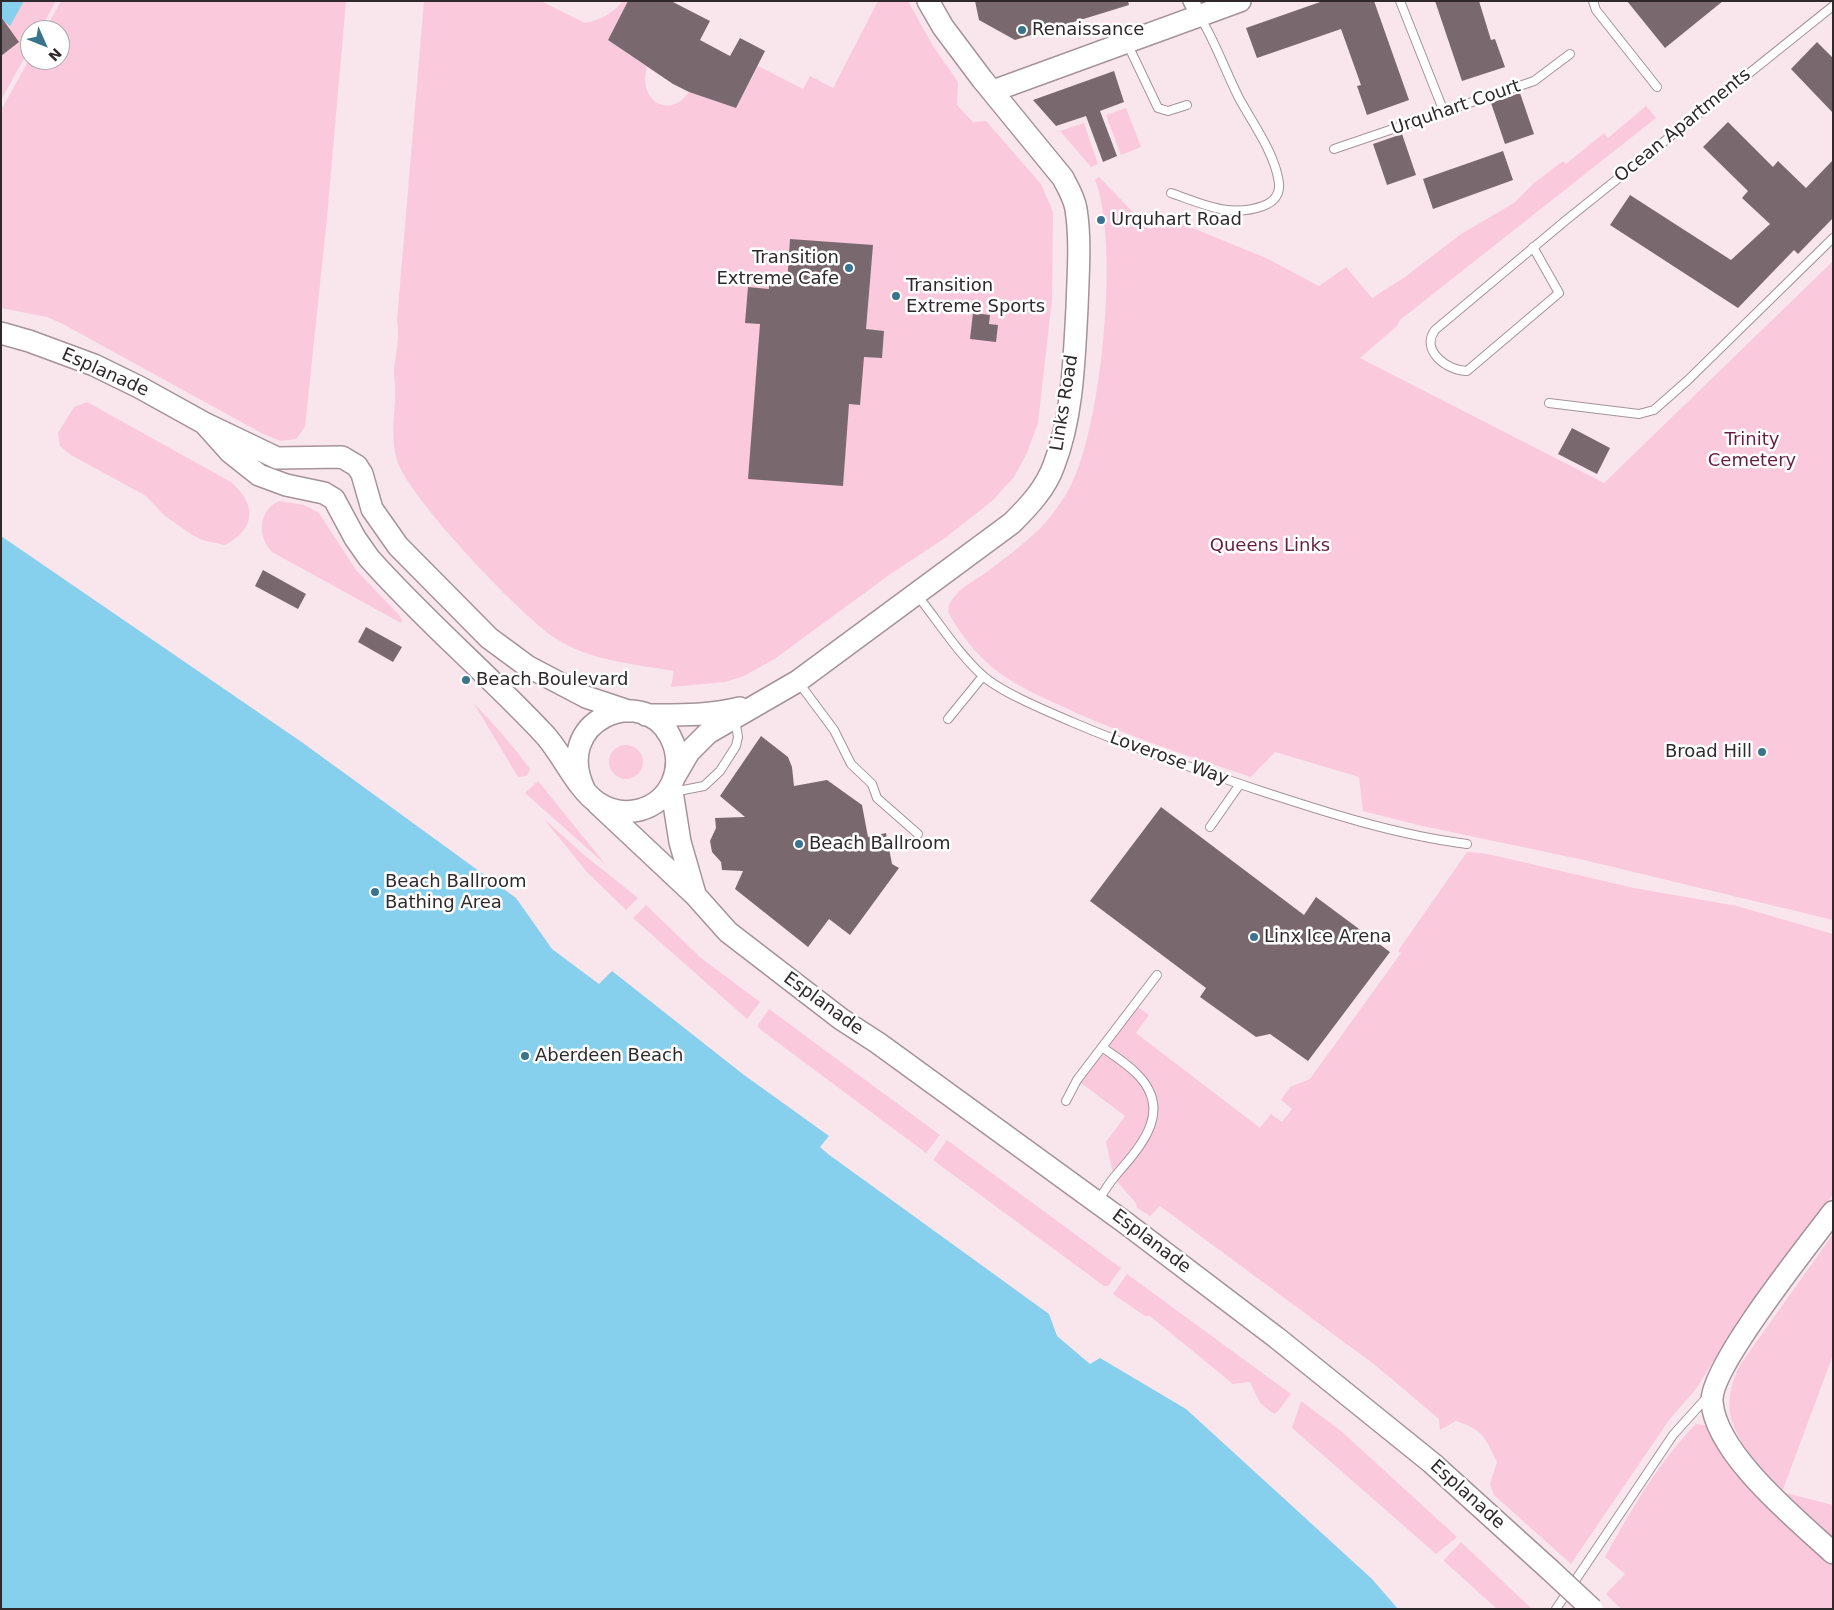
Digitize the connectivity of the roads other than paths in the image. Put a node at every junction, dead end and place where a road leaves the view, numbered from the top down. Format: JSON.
{"nodes":[{"id":1,"x":928,"y":1,"type":"edge"},
{"id":2,"x":1240,"y":1,"type":"edge"},
{"id":3,"x":1400,"y":1,"type":"edge"},
{"id":4,"x":1594,"y":1,"type":"edge"},
{"id":5,"x":1833,"y":6,"type":"edge"},
{"id":6,"x":1195,"y":8,"type":"edge"},
{"id":7,"x":1127,"y":41,"type":"junction"},
{"id":8,"x":1570,"y":54,"type":"dead end"},
{"id":9,"x":1657,"y":87,"type":"dead end"},
{"id":10,"x":993,"y":91,"type":"junction"},
{"id":11,"x":1186,"y":105,"type":"dead end"},
{"id":12,"x":1444,"y":112,"type":"junction"},
{"id":13,"x":1334,"y":149,"type":"dead end"},
{"id":14,"x":1171,"y":193,"type":"dead end"},
{"id":15,"x":1833,"y":238,"type":"edge"},
{"id":16,"x":1534,"y":247,"type":"junction"},
{"id":17,"x":1,"y":334,"type":"edge"},
{"id":18,"x":1550,"y":403,"type":"dead end"},
{"id":19,"x":204,"y":423,"type":"junction"},
{"id":20,"x":916,"y":594,"type":"junction"},
{"id":21,"x":982,"y":676,"type":"junction"},
{"id":22,"x":798,"y":681,"type":"junction"},
{"id":23,"x":755,"y":704,"type":"junction"},
{"id":24,"x":637,"y":713,"type":"junction"},
{"id":25,"x":735,"y":717,"type":"junction"},
{"id":26,"x":948,"y":719,"type":"dead end"},
{"id":27,"x":1240,"y":784,"type":"junction"},
{"id":28,"x":670,"y":788,"type":"junction"},
{"id":29,"x":591,"y":797,"type":"junction"},
{"id":30,"x":1210,"y":827,"type":"dead end"},
{"id":31,"x":918,"y":834,"type":"dead end"},
{"id":32,"x":1467,"y":844,"type":"dead end"},
{"id":33,"x":695,"y":895,"type":"junction"},
{"id":34,"x":1157,"y":975,"type":"dead end"},
{"id":35,"x":1102,"y":1047,"type":"junction"},
{"id":36,"x":1066,"y":1101,"type":"dead end"},
{"id":37,"x":1096,"y":1201,"type":"junction"},
{"id":38,"x":1833,"y":1212,"type":"edge"},
{"id":39,"x":1712,"y":1392,"type":"junction"},
{"id":40,"x":1833,"y":1553,"type":"edge"},
{"id":41,"x":1556,"y":1609,"type":"edge"},
{"id":42,"x":1592,"y":1609,"type":"edge"}],
"edges":[{"from":1,"to":10,"type":"street","name":"Links Road"},
{"from":2,"to":6,"type":"street"},
{"from":3,"to":12,"type":"lane"},
{"from":4,"to":9,"type":"lane"},
{"from":5,"to":16,"type":"lane","name":"Ocean Apartments"},
{"from":6,"to":7,"type":"street"},
{"from":6,"to":14,"type":"lane"},
{"from":7,"to":10,"type":"street"},
{"from":7,"to":11,"type":"lane"},
{"from":8,"to":12,"type":"lane","name":"Urquhart Court"},
{"from":10,"to":20,"type":"street","name":"Links Road"},
{"from":12,"to":13,"type":"lane","name":"Urquhart Court"},
{"from":15,"to":18,"type":"lane"},
{"from":16,"to":16,"type":"lane","name":"Ocean Apartments"},
{"from":17,"to":19,"type":"street","name":"Esplanade"},
{"from":19,"to":24,"type":"street","name":"Esplanade"},
{"from":19,"to":29,"type":"street","name":"Esplanade"},
{"from":20,"to":21,"type":"lane","name":"Loverose Way"},
{"from":20,"to":22,"type":"street","name":"Links Road"},
{"from":21,"to":26,"type":"lane"},
{"from":21,"to":27,"type":"lane","name":"Loverose Way"},
{"from":22,"to":23,"type":"street","name":"Links Road"},
{"from":22,"to":31,"type":"lane"},
{"from":23,"to":24,"type":"street","name":"Links Road"},
{"from":23,"to":25,"type":"street","name":"Links Road"},
{"from":24,"to":28,"type":"street"},
{"from":24,"to":29,"type":"street"},
{"from":25,"to":28,"type":"street","name":"Links Road"},
{"from":25,"to":28,"type":"lane"},
{"from":27,"to":30,"type":"lane"},
{"from":27,"to":32,"type":"lane","name":"Loverose Way"},
{"from":28,"to":29,"type":"street"},
{"from":28,"to":33,"type":"street","name":"Esplanade"},
{"from":29,"to":33,"type":"street","name":"Esplanade"},
{"from":33,"to":37,"type":"street","name":"Esplanade"},
{"from":34,"to":35,"type":"lane"},
{"from":35,"to":36,"type":"lane"},
{"from":35,"to":37,"type":"lane"},
{"from":37,"to":42,"type":"street","name":"Esplanade","bridge":true},
{"from":38,"to":39,"type":"street"},
{"from":39,"to":40,"type":"street"},
{"from":39,"to":41,"type":"lane"}]}
